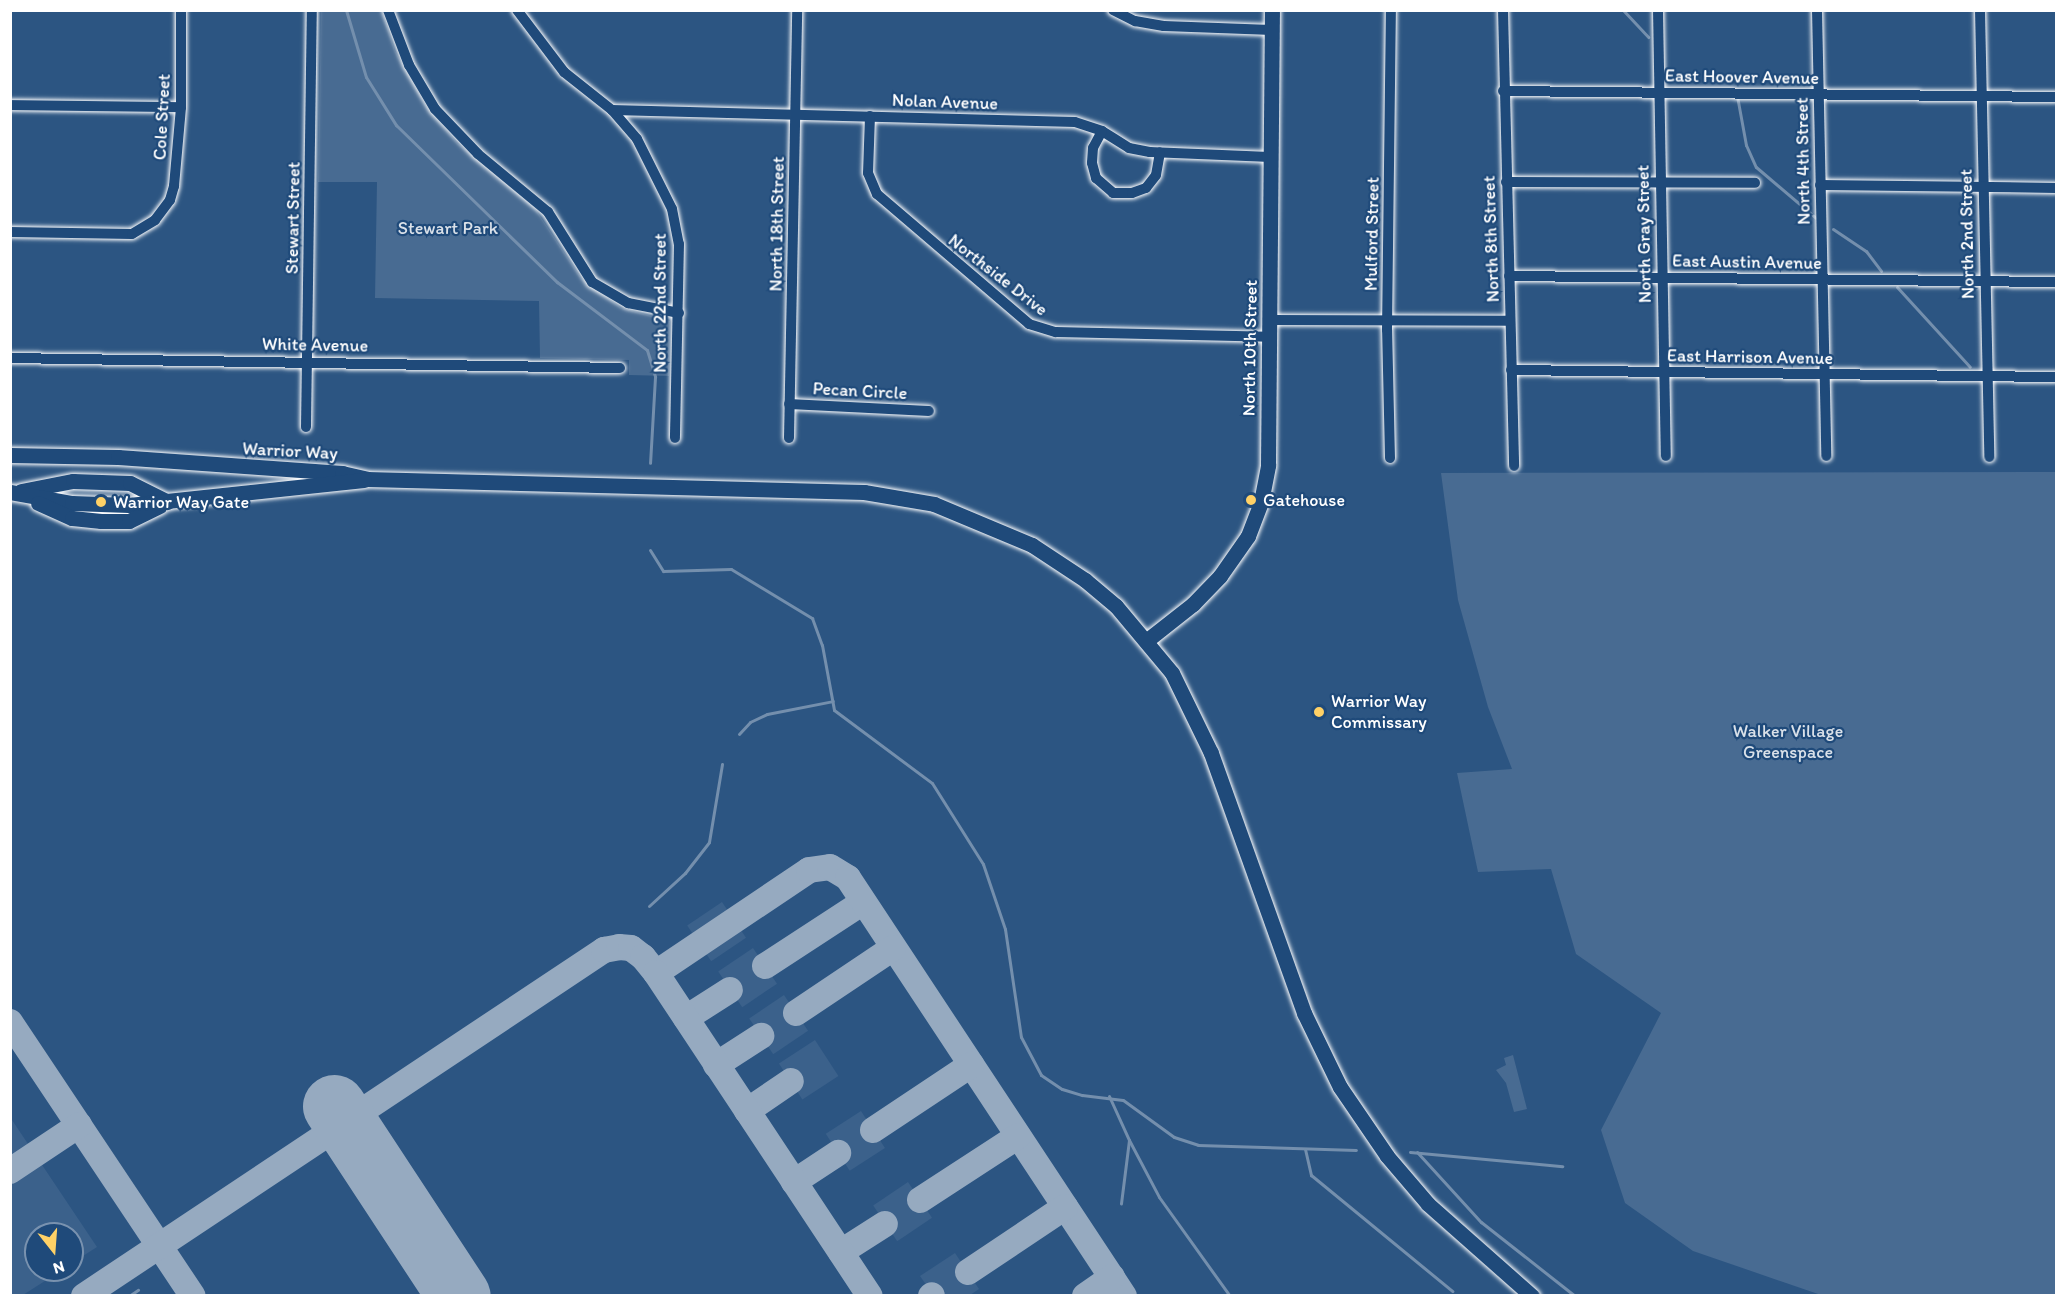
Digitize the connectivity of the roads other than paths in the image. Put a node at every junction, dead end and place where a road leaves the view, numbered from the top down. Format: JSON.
{"nodes":[{"id":1,"x":182,"y":10,"type":"edge"},
{"id":2,"x":312,"y":10,"type":"edge"},
{"id":3,"x":388,"y":10,"type":"edge"},
{"id":4,"x":517,"y":10,"type":"edge"},
{"id":5,"x":797,"y":10,"type":"edge"},
{"id":6,"x":1113,"y":10,"type":"edge"},
{"id":7,"x":1272,"y":10,"type":"edge"},
{"id":8,"x":1391,"y":10,"type":"edge"},
{"id":9,"x":1503,"y":10,"type":"edge"},
{"id":10,"x":1658,"y":10,"type":"edge"},
{"id":11,"x":1817,"y":10,"type":"edge"},
{"id":12,"x":1980,"y":10,"type":"edge"},
{"id":13,"x":1272,"y":30,"type":"junction"},
{"id":14,"x":1503,"y":91,"type":"junction"},
{"id":15,"x":1658,"y":92,"type":"junction"},
{"id":16,"x":1819,"y":94,"type":"junction"},
{"id":17,"x":1981,"y":96,"type":"junction"},
{"id":18,"x":2056,"y":97,"type":"edge"},
{"id":19,"x":10,"y":105,"type":"edge"},
{"id":20,"x":181,"y":107,"type":"junction"},
{"id":21,"x":612,"y":110,"type":"junction"},
{"id":22,"x":795,"y":115,"type":"junction"},
{"id":23,"x":870,"y":116,"type":"junction"},
{"id":24,"x":1102,"y":131,"type":"junction"},
{"id":25,"x":1160,"y":152,"type":"junction"},
{"id":26,"x":1270,"y":157,"type":"junction"},
{"id":27,"x":1506,"y":182,"type":"junction"},
{"id":28,"x":1755,"y":183,"type":"dead end"},
{"id":29,"x":1660,"y":184,"type":"junction"},
{"id":30,"x":1820,"y":185,"type":"junction"},
{"id":31,"x":1983,"y":187,"type":"junction"},
{"id":32,"x":2056,"y":188,"type":"edge"},
{"id":33,"x":10,"y":232,"type":"edge"},
{"id":34,"x":1509,"y":276,"type":"junction"},
{"id":35,"x":1661,"y":278,"type":"junction"},
{"id":36,"x":1822,"y":279,"type":"junction"},
{"id":37,"x":1985,"y":281,"type":"junction"},
{"id":38,"x":2056,"y":282,"type":"edge"},
{"id":39,"x":679,"y":313,"type":"junction"},
{"id":40,"x":1270,"y":320,"type":"junction"},
{"id":41,"x":1387,"y":321,"type":"junction"},
{"id":42,"x":1510,"y":321,"type":"junction"},
{"id":43,"x":1269,"y":337,"type":"junction"},
{"id":44,"x":10,"y":358,"type":"edge"},
{"id":45,"x":308,"y":361,"type":"junction"},
{"id":46,"x":620,"y":368,"type":"dead end"},
{"id":47,"x":1511,"y":370,"type":"junction"},
{"id":48,"x":1663,"y":372,"type":"junction"},
{"id":49,"x":1824,"y":374,"type":"junction"},
{"id":50,"x":1988,"y":376,"type":"junction"},
{"id":51,"x":2056,"y":377,"type":"edge"},
{"id":52,"x":789,"y":404,"type":"junction"},
{"id":53,"x":929,"y":411,"type":"dead end"},
{"id":54,"x":306,"y":427,"type":"dead end"},
{"id":55,"x":675,"y":438,"type":"dead end"},
{"id":56,"x":789,"y":438,"type":"dead end"},
{"id":57,"x":10,"y":455,"type":"edge"},
{"id":58,"x":1666,"y":456,"type":"dead end"},
{"id":59,"x":1826,"y":456,"type":"dead end"},
{"id":60,"x":1989,"y":457,"type":"dead end"},
{"id":61,"x":1390,"y":458,"type":"dead end"},
{"id":62,"x":1514,"y":466,"type":"dead end"},
{"id":63,"x":367,"y":479,"type":"junction"},
{"id":64,"x":12,"y":493,"type":"edge"},
{"id":65,"x":168,"y":502,"type":"junction"},
{"id":66,"x":1146,"y":641,"type":"junction"},
{"id":67,"x":1532,"y":1296,"type":"edge"}],
"edges":[{"from":1,"to":20,"type":"street","name":"Cole Street"},
{"from":2,"to":45,"type":"street","name":"Stewart Street"},
{"from":3,"to":39,"type":"street"},
{"from":4,"to":21,"type":"street","name":"North 22nd Street"},
{"from":5,"to":22,"type":"street","name":"North 18th Street"},
{"from":6,"to":13,"type":"street"},
{"from":7,"to":13,"type":"street","name":"North 10th Street"},
{"from":8,"to":41,"type":"street","name":"Mulford Street"},
{"from":9,"to":14,"type":"street","name":"North 8th Street"},
{"from":10,"to":15,"type":"street","name":"North Gray Street"},
{"from":11,"to":16,"type":"street","name":"North 4th Street"},
{"from":12,"to":17,"type":"street","name":"North 2nd Street"},
{"from":13,"to":26,"type":"street","name":"North 10th Street"},
{"from":14,"to":15,"type":"street","name":"East Hoover Avenue"},
{"from":14,"to":27,"type":"street","name":"North 8th Street"},
{"from":15,"to":16,"type":"street","name":"East Hoover Avenue"},
{"from":15,"to":29,"type":"street","name":"North Gray Street"},
{"from":16,"to":17,"type":"street","name":"East Hoover Avenue"},
{"from":16,"to":30,"type":"street","name":"North 4th Street"},
{"from":17,"to":18,"type":"street","name":"East Hoover Avenue"},
{"from":17,"to":31,"type":"street","name":"North 2nd Street"},
{"from":19,"to":20,"type":"street"},
{"from":20,"to":33,"type":"street","name":"Cole Street"},
{"from":21,"to":22,"type":"street","name":"Nolan Avenue"},
{"from":21,"to":39,"type":"street","name":"North 22nd Street"},
{"from":22,"to":23,"type":"street","name":"Nolan Avenue"},
{"from":22,"to":52,"type":"street","name":"North 18th Street"},
{"from":23,"to":24,"type":"street","name":"Nolan Avenue"},
{"from":23,"to":43,"type":"street","name":"Northside Drive"},
{"from":24,"to":25,"type":"street","name":"Nolan Avenue"},
{"from":24,"to":25,"type":"street"},
{"from":25,"to":26,"type":"street","name":"Nolan Avenue"},
{"from":26,"to":40,"type":"street","name":"North 10th Street"},
{"from":27,"to":29,"type":"street"},
{"from":27,"to":34,"type":"street","name":"North 8th Street"},
{"from":28,"to":29,"type":"street"},
{"from":29,"to":35,"type":"street","name":"North Gray Street"},
{"from":30,"to":31,"type":"street"},
{"from":30,"to":36,"type":"street","name":"North 4th Street"},
{"from":31,"to":32,"type":"street"},
{"from":31,"to":37,"type":"street","name":"North 2nd Street"},
{"from":34,"to":35,"type":"street","name":"East Austin Avenue"},
{"from":34,"to":42,"type":"street","name":"North 8th Street"},
{"from":35,"to":36,"type":"street","name":"East Austin Avenue"},
{"from":35,"to":48,"type":"street","name":"North Gray Street"},
{"from":36,"to":37,"type":"street","name":"East Austin Avenue"},
{"from":36,"to":49,"type":"street","name":"North 4th Street"},
{"from":37,"to":38,"type":"street","name":"East Austin Avenue"},
{"from":37,"to":50,"type":"street","name":"North 2nd Street"},
{"from":39,"to":55,"type":"street","name":"North 22nd Street"},
{"from":40,"to":41,"type":"street"},
{"from":40,"to":43,"type":"street","name":"North 10th Street"},
{"from":41,"to":42,"type":"street"},
{"from":41,"to":61,"type":"street","name":"Mulford Street"},
{"from":42,"to":47,"type":"street","name":"North 8th Street"},
{"from":43,"to":66,"type":"street","name":"North 10th Street"},
{"from":44,"to":45,"type":"street","name":"White Avenue"},
{"from":45,"to":46,"type":"street","name":"White Avenue"},
{"from":45,"to":54,"type":"street","name":"Stewart Street"},
{"from":47,"to":48,"type":"street","name":"East Harrison Avenue"},
{"from":47,"to":62,"type":"street","name":"North 8th Street"},
{"from":48,"to":49,"type":"street","name":"East Harrison Avenue"},
{"from":48,"to":58,"type":"street","name":"North Gray Street"},
{"from":49,"to":50,"type":"street","name":"East Harrison Avenue"},
{"from":49,"to":59,"type":"street","name":"North 4th Street"},
{"from":50,"to":51,"type":"street","name":"East Harrison Avenue"},
{"from":50,"to":60,"type":"street","name":"North 2nd Street"},
{"from":52,"to":53,"type":"street","name":"Pecan Circle"},
{"from":52,"to":56,"type":"street","name":"North 18th Street"},
{"from":57,"to":63,"type":"street","name":"Warrior Way"},
{"from":63,"to":65,"type":"street","name":"Warrior Way"},
{"from":63,"to":66,"type":"street"},
{"from":64,"to":65,"type":"street","name":"Warrior Way"},
{"from":64,"to":65,"type":"street"},
{"from":66,"to":67,"type":"street"}]}
